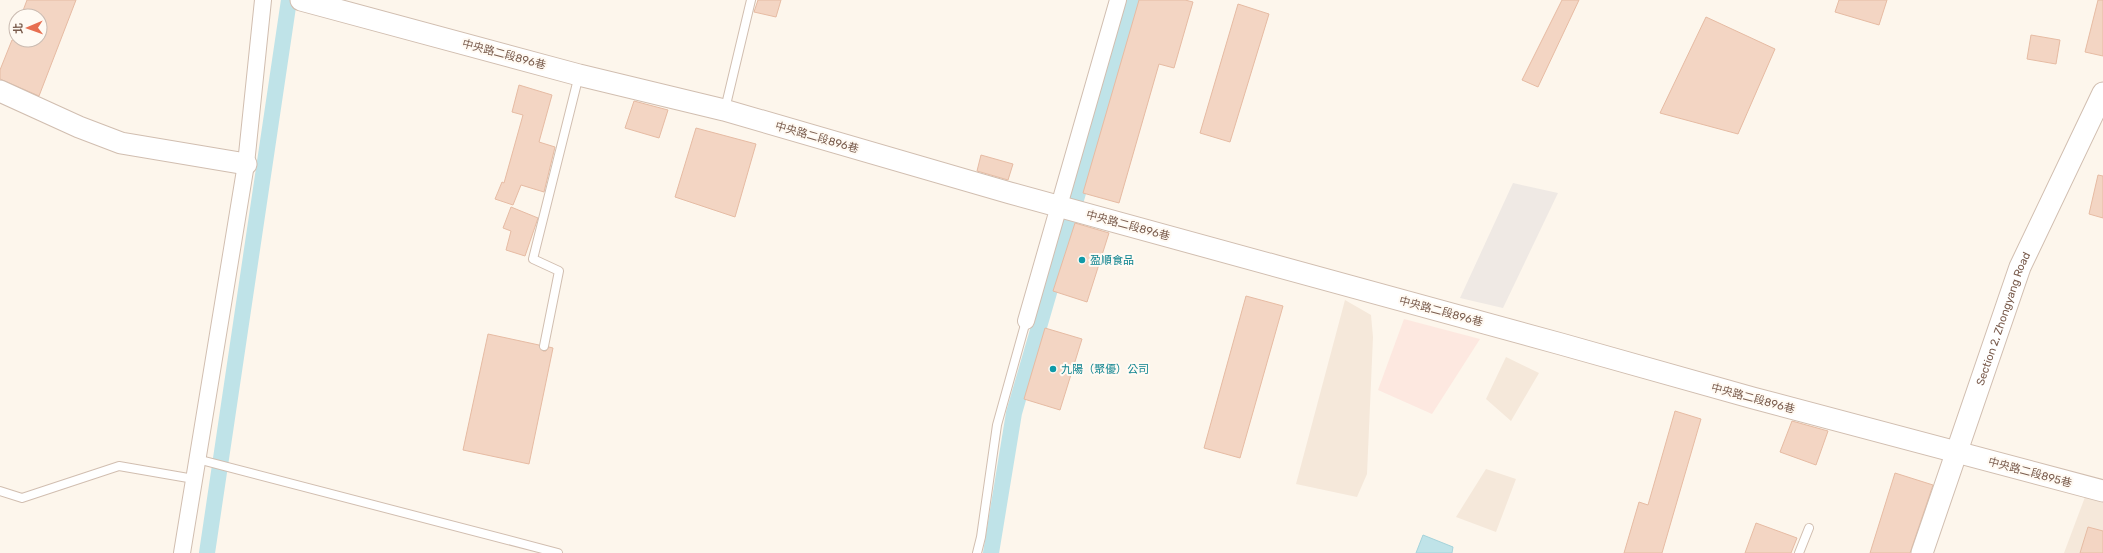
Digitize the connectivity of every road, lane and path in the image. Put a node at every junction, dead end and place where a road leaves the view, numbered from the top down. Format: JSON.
{"nodes":[{"id":1,"x":263,"y":0,"type":"edge"},
{"id":2,"x":301,"y":0,"type":"edge"},
{"id":3,"x":751,"y":0,"type":"edge"},
{"id":4,"x":1118,"y":0,"type":"edge"},
{"id":5,"x":579,"y":75,"type":"junction"},
{"id":6,"x":0,"y":91,"type":"edge"},
{"id":7,"x":2103,"y":93,"type":"edge"},
{"id":8,"x":724,"y":110,"type":"junction"},
{"id":9,"x":246,"y":164,"type":"junction"},
{"id":10,"x":1059,"y":206,"type":"junction"},
{"id":11,"x":1026,"y":321,"type":"joint"},
{"id":12,"x":544,"y":346,"type":"dead end"},
{"id":13,"x":1956,"y":452,"type":"junction"},
{"id":14,"x":197,"y":459,"type":"junction"},
{"id":15,"x":194,"y":479,"type":"junction"},
{"id":16,"x":0,"y":491,"type":"edge"},
{"id":17,"x":2103,"y":491,"type":"edge"},
{"id":18,"x":1809,"y":528,"type":"dead end"},
{"id":19,"x":182,"y":553,"type":"edge"},
{"id":20,"x":558,"y":553,"type":"edge"},
{"id":21,"x":977,"y":553,"type":"edge"},
{"id":22,"x":1799,"y":553,"type":"edge"},
{"id":23,"x":1922,"y":553,"type":"edge"}],
"edges":[{"from":1,"to":9,"type":"street"},
{"from":2,"to":5,"type":"street","name":"中央路二段896巷"},
{"from":3,"to":8,"type":"lane"},
{"from":4,"to":10,"type":"street"},
{"from":5,"to":8,"type":"street","name":"中央路二段896巷"},
{"from":5,"to":12,"type":"lane"},
{"from":6,"to":9,"type":"street"},
{"from":7,"to":13,"type":"street","name":"Section 2, Zhongyang Road"},
{"from":8,"to":10,"type":"street","name":"中央路二段896巷"},
{"from":9,"to":14,"type":"street"},
{"from":10,"to":11,"type":"street"},
{"from":10,"to":13,"type":"street","name":"中央路二段896巷"},
{"from":11,"to":21,"type":"lane"},
{"from":13,"to":17,"type":"street","name":"中央路二段895巷"},
{"from":13,"to":23,"type":"street","name":"Section 2, Zhongyang Road"},
{"from":14,"to":15,"type":"street"},
{"from":14,"to":20,"type":"lane"},
{"from":15,"to":16,"type":"lane"},
{"from":15,"to":19,"type":"street"},
{"from":18,"to":22,"type":"lane"}]}
